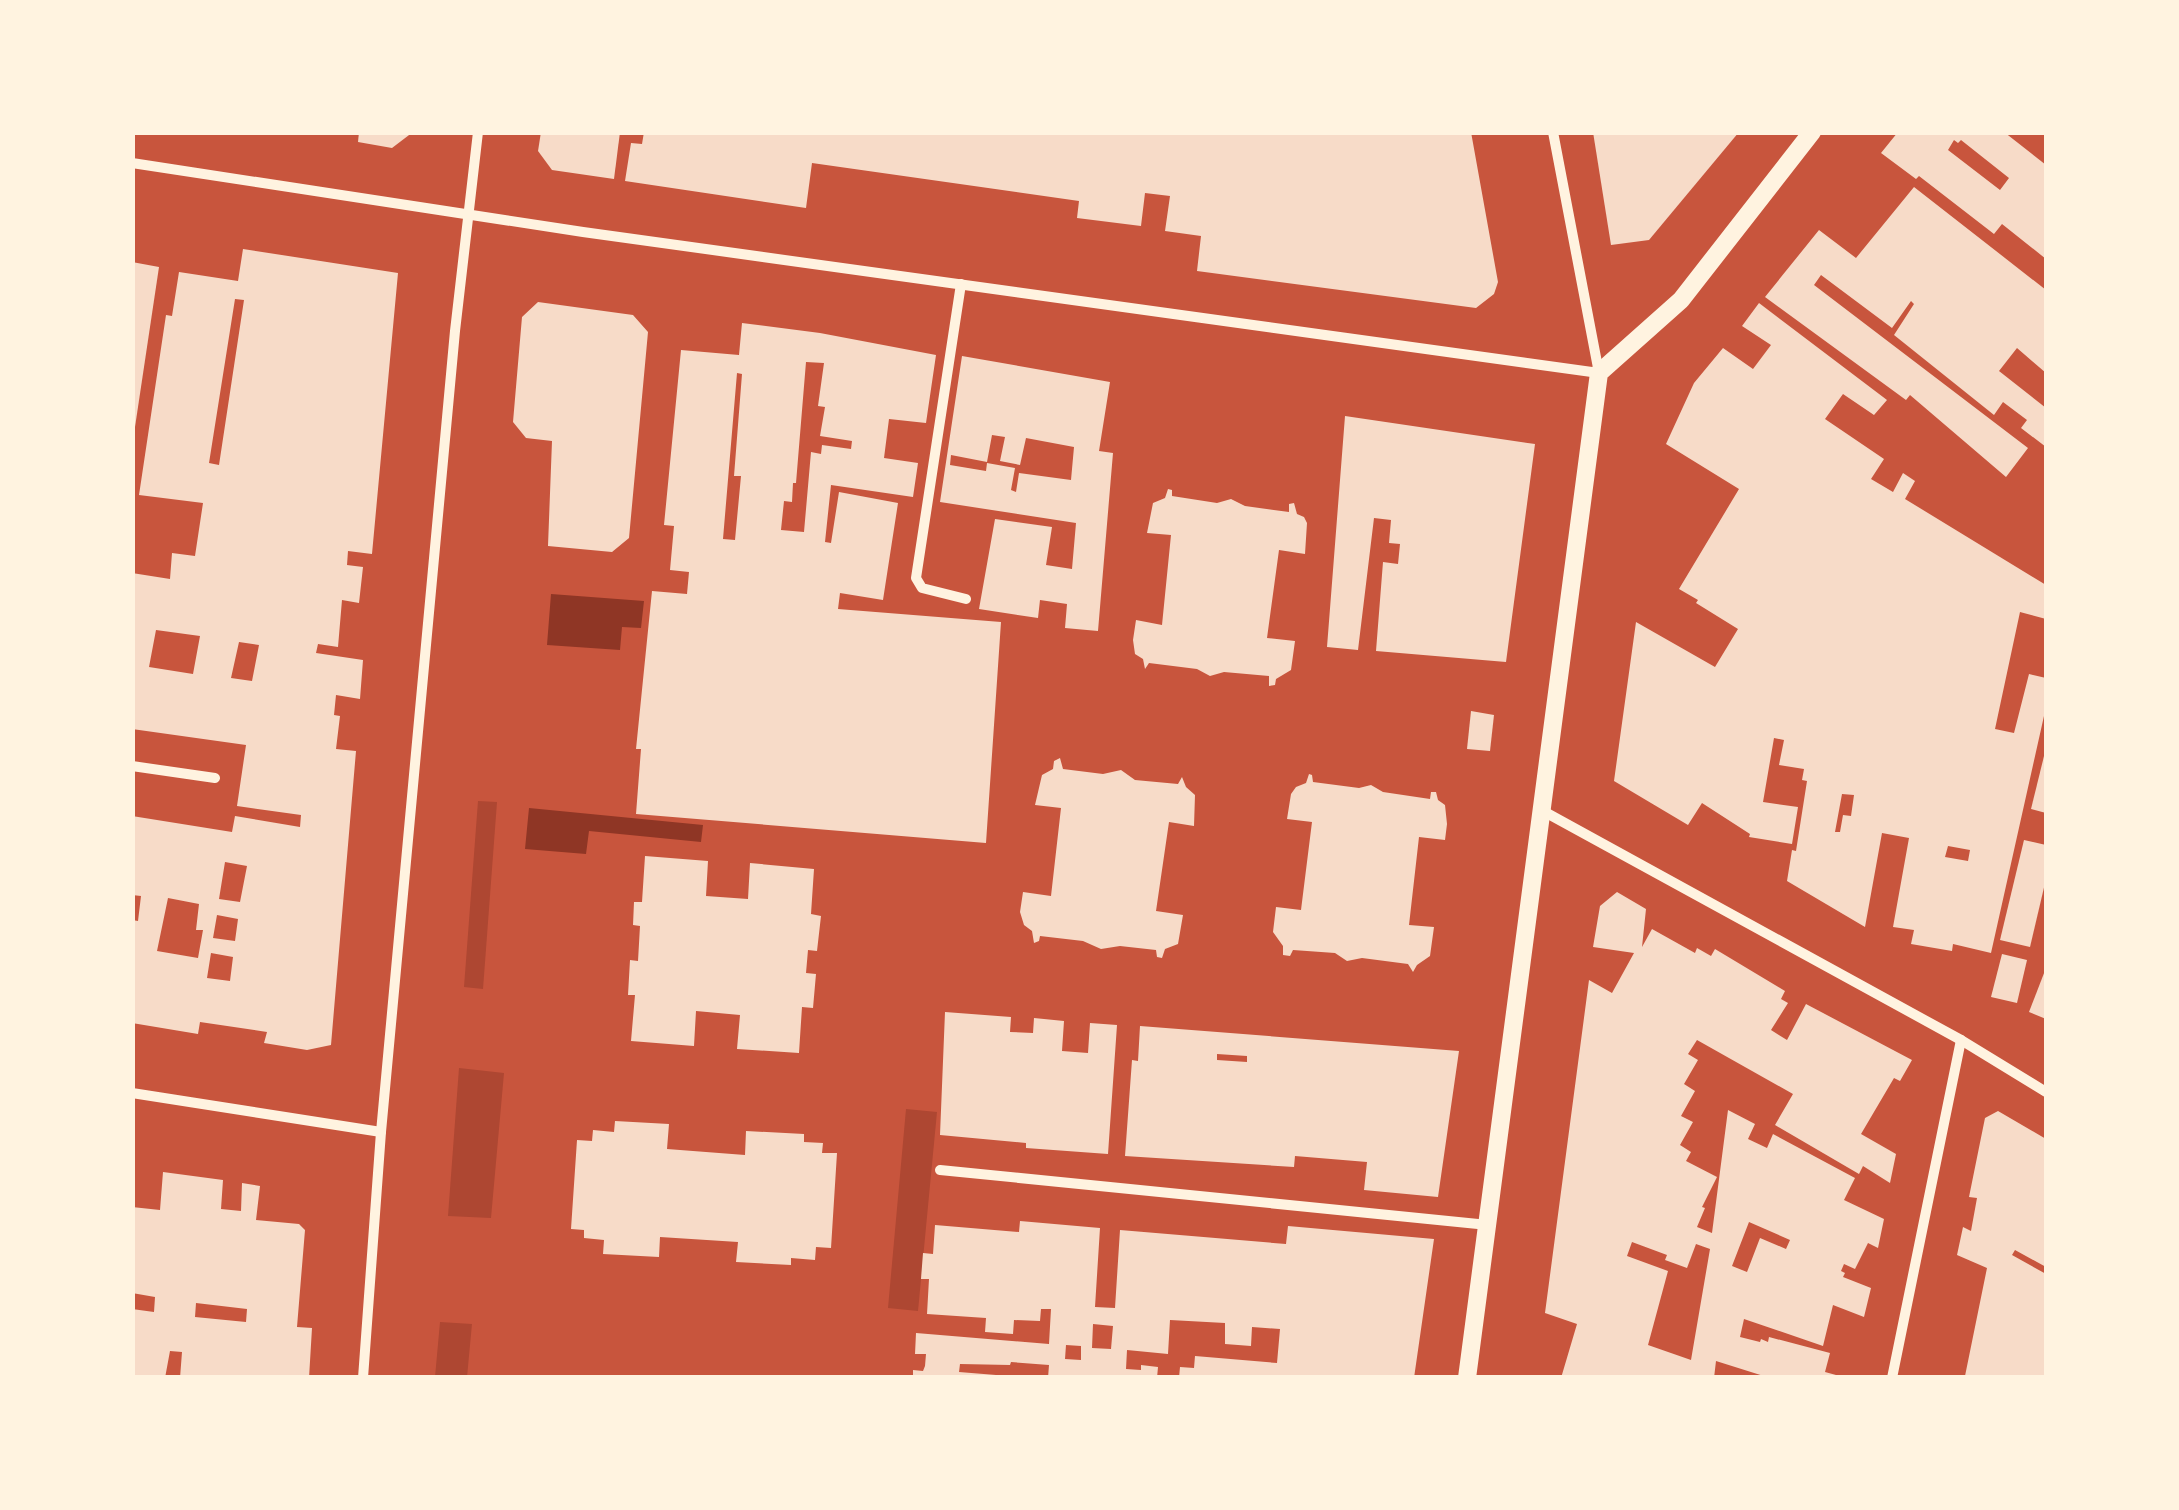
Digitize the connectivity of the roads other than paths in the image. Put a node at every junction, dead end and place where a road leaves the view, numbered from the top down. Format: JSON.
{"nodes":[{"id":1,"x":478,"y":132,"type":"edge"},
{"id":2,"x":1552,"y":132,"type":"edge"},
{"id":3,"x":1812,"y":132,"type":"edge"},
{"id":4,"x":132,"y":164,"type":"edge"},
{"id":5,"x":467,"y":215,"type":"junction"},
{"id":6,"x":960,"y":284,"type":"junction"},
{"id":7,"x":1599,"y":374,"type":"junction"},
{"id":8,"x":966,"y":599,"type":"dead end"},
{"id":9,"x":132,"y":766,"type":"edge"},
{"id":10,"x":215,"y":778,"type":"dead end"},
{"id":11,"x":1543,"y":811,"type":"junction"},
{"id":12,"x":1961,"y":1040,"type":"junction"},
{"id":13,"x":2046,"y":1092,"type":"edge"},
{"id":14,"x":132,"y":1093,"type":"edge"},
{"id":15,"x":381,"y":1132,"type":"junction"},
{"id":16,"x":940,"y":1170,"type":"dead end"},
{"id":17,"x":1489,"y":1225,"type":"junction"},
{"id":18,"x":363,"y":1378,"type":"edge"},
{"id":19,"x":1467,"y":1378,"type":"edge"},
{"id":20,"x":1892,"y":1378,"type":"edge"}],
"edges":[{"from":1,"to":5,"type":"street"},
{"from":2,"to":7,"type":"street"},
{"from":3,"to":7,"type":"street"},
{"from":4,"to":5,"type":"street"},
{"from":5,"to":6,"type":"street"},
{"from":5,"to":15,"type":"street"},
{"from":6,"to":7,"type":"street"},
{"from":6,"to":8,"type":"street"},
{"from":7,"to":11,"type":"street"},
{"from":9,"to":10,"type":"street"},
{"from":11,"to":12,"type":"street"},
{"from":11,"to":17,"type":"street"},
{"from":12,"to":13,"type":"street"},
{"from":12,"to":20,"type":"street"},
{"from":14,"to":15,"type":"street"},
{"from":15,"to":18,"type":"street"},
{"from":16,"to":17,"type":"street"},
{"from":17,"to":19,"type":"street"}]}
